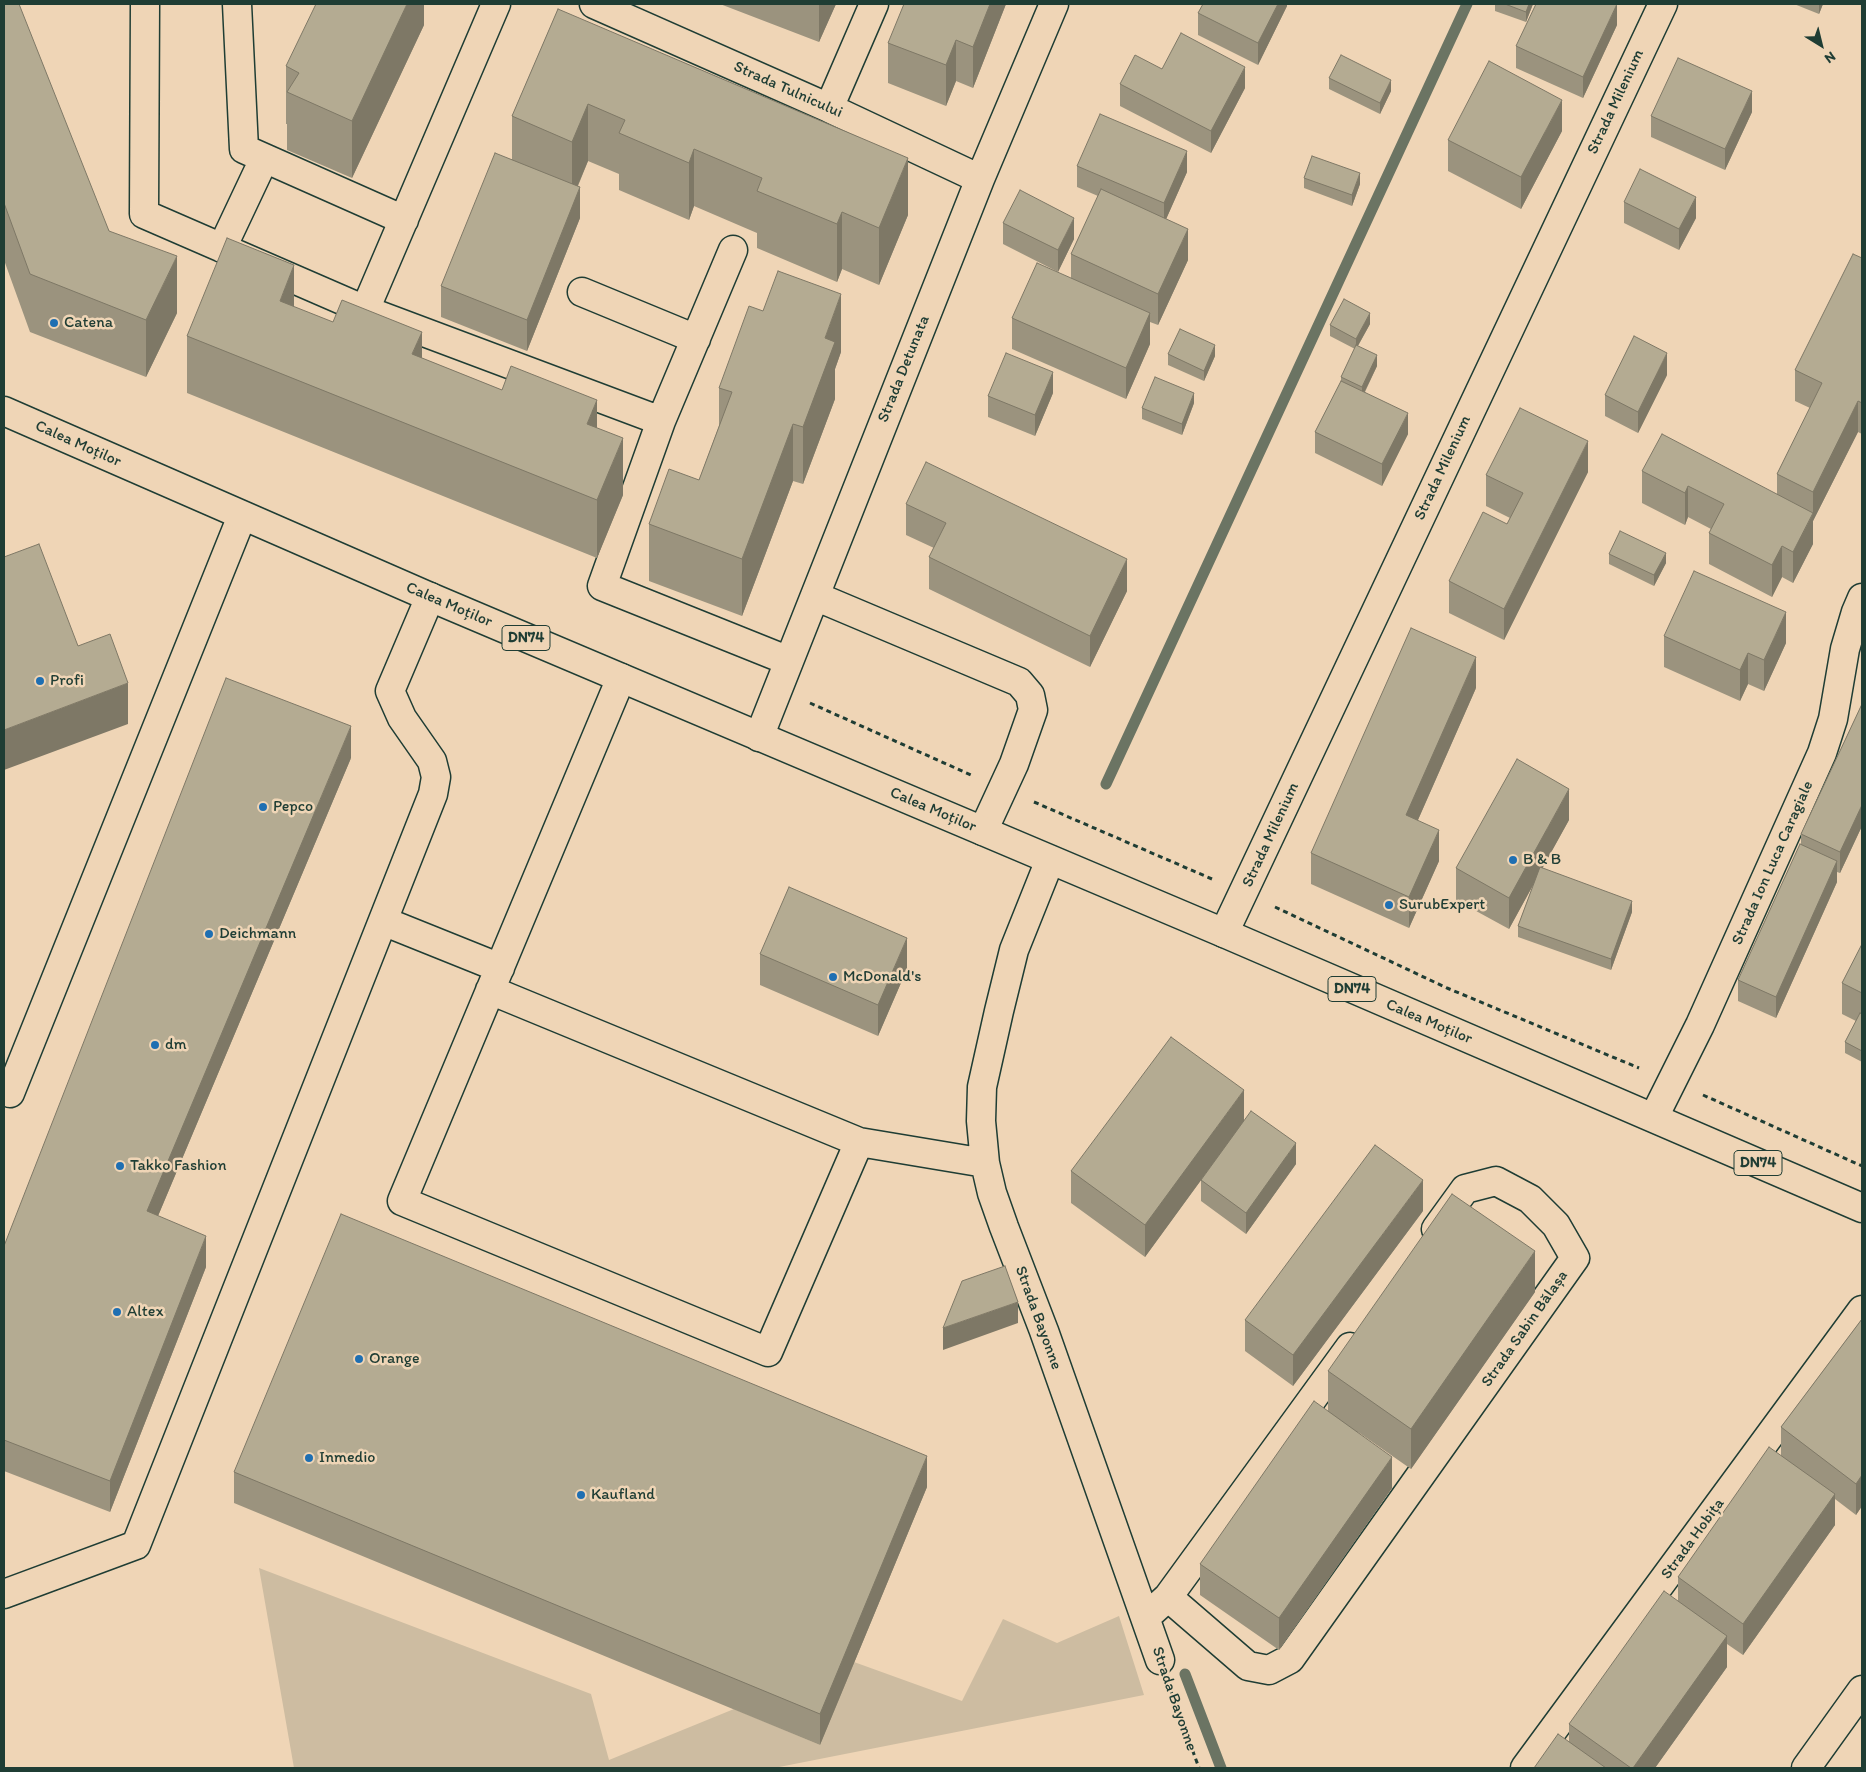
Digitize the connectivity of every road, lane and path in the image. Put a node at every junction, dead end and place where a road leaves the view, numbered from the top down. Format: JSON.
{"nodes":[{"id":1,"x":145,"y":4,"type":"edge"},
{"id":2,"x":237,"y":4,"type":"edge"},
{"id":3,"x":496,"y":4,"type":"edge"},
{"id":4,"x":594,"y":4,"type":"edge"},
{"id":5,"x":874,"y":4,"type":"edge"},
{"id":6,"x":1054,"y":4,"type":"edge"},
{"id":7,"x":1663,"y":4,"type":"edge"},
{"id":8,"x":830,"y":108,"type":"junction"},
{"id":9,"x":264,"y":159,"type":"junction"},
{"id":10,"x":980,"y":179,"type":"junction"},
{"id":11,"x":404,"y":220,"type":"junction"},
{"id":12,"x":222,"y":248,"type":"junction"},
{"id":13,"x":734,"y":250,"type":"dead end"},
{"id":14,"x":582,"y":292,"type":"dead end"},
{"id":15,"x":366,"y":310,"type":"junction"},
{"id":16,"x":696,"y":339,"type":"junction"},
{"id":17,"x":4,"y":411,"type":"edge"},
{"id":18,"x":661,"y":421,"type":"junction"},
{"id":19,"x":242,"y":516,"type":"junction"},
{"id":20,"x":815,"y":596,"type":"junction"},
{"id":21,"x":430,"y":597,"type":"junction"},
{"id":22,"x":1862,"y":598,"type":"edge"},
{"id":23,"x":788,"y":661,"type":"junction"},
{"id":24,"x":621,"y":678,"type":"junction"},
{"id":25,"x":778,"y":688,"type":"junction"},
{"id":26,"x":759,"y":737,"type":"junction"},
{"id":27,"x":1003,"y":788,"type":"junction"},
{"id":28,"x":984,"y":831,"type":"junction"},
{"id":29,"x":1050,"y":860,"type":"junction"},
{"id":30,"x":1243,"y":893,"type":"junction"},
{"id":31,"x":383,"y":921,"type":"junction"},
{"id":32,"x":1224,"y":933,"type":"junction"},
{"id":33,"x":495,"y":979,"type":"junction"},
{"id":34,"x":1671,"y":1082,"type":"junction"},
{"id":35,"x":6,"y":1098,"type":"edge"},
{"id":36,"x":1654,"y":1117,"type":"junction"},
{"id":37,"x":859,"y":1142,"type":"junction"},
{"id":38,"x":985,"y":1163,"type":"junction"},
{"id":39,"x":1862,"y":1166,"type":"edge"},
{"id":40,"x":1862,"y":1208,"type":"edge"},
{"id":41,"x":1424,"y":1245,"type":"edge"},
{"id":42,"x":1862,"y":1310,"type":"edge"},
{"id":43,"x":1366,"y":1325,"type":"edge"},
{"id":44,"x":4,"y":1594,"type":"edge"},
{"id":45,"x":1168,"y":1597,"type":"junction"},
{"id":46,"x":1146,"y":1617,"type":"junction"},
{"id":47,"x":1160,"y":1660,"type":"joint"},
{"id":48,"x":1862,"y":1690,"type":"edge"},
{"id":49,"x":1199,"y":1768,"type":"edge"},
{"id":50,"x":1525,"y":1768,"type":"edge"},
{"id":51,"x":1806,"y":1768,"type":"edge"}],
"edges":[{"from":1,"to":12,"type":"street"},
{"from":2,"to":9,"type":"street"},
{"from":3,"to":11,"type":"street"},
{"from":4,"to":8,"type":"street","name":"Strada Tulnicului"},
{"from":5,"to":8,"type":"street"},
{"from":6,"to":10,"type":"street","name":"Strada Detunata"},
{"from":7,"to":30,"type":"street","name":"Strada Milenium"},
{"from":8,"to":10,"type":"street","name":"Strada Tulnicului"},
{"from":9,"to":11,"type":"street"},
{"from":9,"to":12,"type":"street"},
{"from":10,"to":20,"type":"street","name":"Strada Detunata"},
{"from":11,"to":15,"type":"street"},
{"from":12,"to":15,"type":"street"},
{"from":13,"to":16,"type":"street"},
{"from":14,"to":16,"type":"street"},
{"from":15,"to":18,"type":"street"},
{"from":16,"to":18,"type":"street"},
{"from":17,"to":19,"type":"street","name":"Calea Moților","number":"DN74"},
{"from":18,"to":23,"type":"street"},
{"from":19,"to":21,"type":"street","name":"Calea Moților","number":"DN74"},
{"from":19,"to":35,"type":"street"},
{"from":20,"to":23,"type":"street","name":"Strada Detunata"},
{"from":20,"to":27,"type":"street"},
{"from":21,"to":24,"type":"street","name":"Calea Moților","number":"DN74"},
{"from":21,"to":31,"type":"street"},
{"from":22,"to":34,"type":"street","name":"Strada Ion Luca Caragiale"},
{"from":23,"to":25,"type":"street","name":"Strada Detunata"},
{"from":24,"to":26,"type":"street","name":"Calea Moților","number":"DN74"},
{"from":24,"to":33,"type":"street"},
{"from":25,"to":26,"type":"street","name":"Strada Detunata"},
{"from":25,"to":27,"type":"path"},
{"from":26,"to":28,"type":"street","name":"Calea Moților","number":"DN74"},
{"from":27,"to":28,"type":"street"},
{"from":27,"to":30,"type":"path"},
{"from":28,"to":29,"type":"street","name":"Calea Moților","number":"DN74"},
{"from":29,"to":32,"type":"street","name":"Calea Moților","number":"DN74"},
{"from":29,"to":38,"type":"street","name":"Strada Bayonne"},
{"from":30,"to":32,"type":"street","name":"Strada Milenium"},
{"from":30,"to":34,"type":"path"},
{"from":31,"to":33,"type":"street"},
{"from":31,"to":44,"type":"street"},
{"from":32,"to":36,"type":"street","name":"Calea Moților","number":"DN74"},
{"from":33,"to":37,"type":"street"},
{"from":33,"to":37,"type":"street"},
{"from":34,"to":36,"type":"street","name":"Strada Ion Luca Caragiale"},
{"from":34,"to":39,"type":"path"},
{"from":36,"to":40,"type":"street","name":"Calea Moților","number":"DN74"},
{"from":37,"to":38,"type":"street"},
{"from":38,"to":46,"type":"street","name":"Strada Bayonne"},
{"from":41,"to":45,"type":"street","name":"Strada Sabin Bălașa"},
{"from":42,"to":50,"type":"street","name":"Strada Hobița"},
{"from":43,"to":45,"type":"street"},
{"from":45,"to":46,"type":"street"},
{"from":46,"to":47,"type":"street","name":"Strada Bayonne"},
{"from":47,"to":49,"type":"path","name":"Strada Bayonne"},
{"from":48,"to":51,"type":"street"}]}
